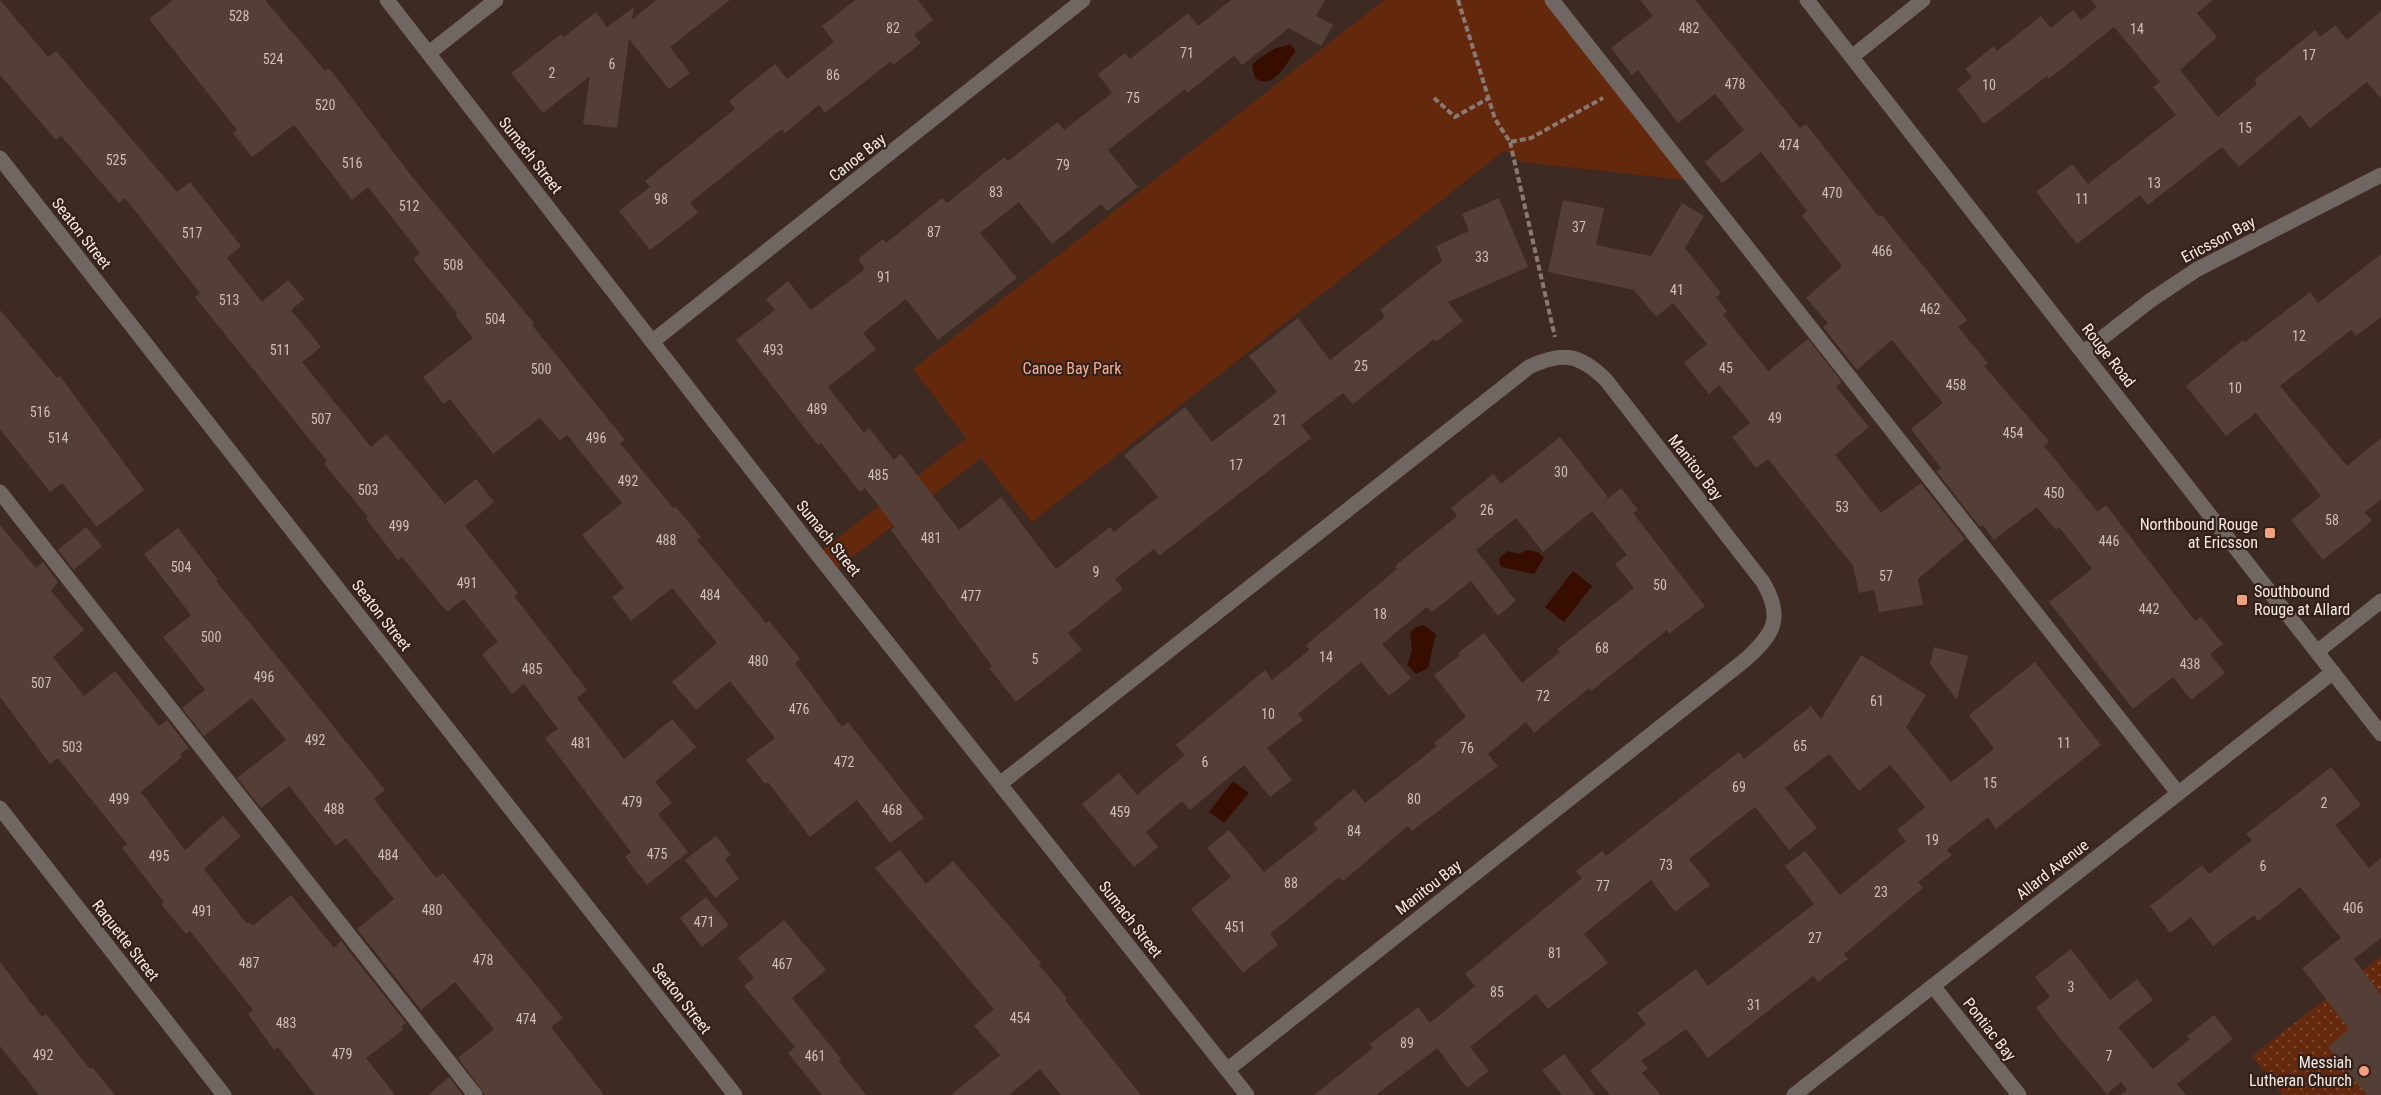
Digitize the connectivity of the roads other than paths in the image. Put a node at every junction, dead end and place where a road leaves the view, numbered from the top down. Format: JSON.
{"nodes":[{"id":1,"x":387,"y":0,"type":"edge"},
{"id":2,"x":496,"y":0,"type":"edge"},
{"id":3,"x":1083,"y":0,"type":"edge"},
{"id":4,"x":1552,"y":0,"type":"edge"},
{"id":5,"x":1807,"y":0,"type":"edge"},
{"id":6,"x":1923,"y":0,"type":"edge"},
{"id":7,"x":429,"y":53,"type":"junction"},
{"id":8,"x":1852,"y":56,"type":"junction"},
{"id":9,"x":0,"y":158,"type":"edge"},
{"id":10,"x":2381,"y":175,"type":"edge"},
{"id":11,"x":653,"y":341,"type":"junction"},
{"id":12,"x":2084,"y":352,"type":"junction"},
{"id":13,"x":0,"y":492,"type":"edge"},
{"id":14,"x":2381,"y":601,"type":"edge"},
{"id":15,"x":2318,"y":651,"type":"junction"},
{"id":16,"x":2333,"y":672,"type":"junction"},
{"id":17,"x":2381,"y":734,"type":"edge"},
{"id":18,"x":1001,"y":783,"type":"junction"},
{"id":19,"x":2178,"y":793,"type":"junction"},
{"id":20,"x":0,"y":808,"type":"edge"},
{"id":21,"x":1933,"y":986,"type":"junction"},
{"id":22,"x":1227,"y":1070,"type":"junction"},
{"id":23,"x":224,"y":1095,"type":"edge"},
{"id":24,"x":475,"y":1095,"type":"edge"},
{"id":25,"x":735,"y":1095,"type":"edge"},
{"id":26,"x":1247,"y":1095,"type":"edge"},
{"id":27,"x":1794,"y":1095,"type":"edge"},
{"id":28,"x":2019,"y":1095,"type":"edge"}],
"edges":[{"from":1,"to":7,"type":"street","name":"Sumach Street"},
{"from":2,"to":7,"type":"street"},
{"from":3,"to":11,"type":"street","name":"Canoe Bay"},
{"from":4,"to":19,"type":"street"},
{"from":5,"to":8,"type":"street","name":"Rouge Road"},
{"from":6,"to":8,"type":"street"},
{"from":7,"to":11,"type":"street","name":"Sumach Street"},
{"from":8,"to":12,"type":"street","name":"Rouge Road"},
{"from":9,"to":25,"type":"street","name":"Seaton Street"},
{"from":10,"to":12,"type":"street","name":"Ericsson Bay"},
{"from":11,"to":18,"type":"street","name":"Sumach Street"},
{"from":12,"to":15,"type":"street","name":"Rouge Road"},
{"from":13,"to":24,"type":"street"},
{"from":14,"to":15,"type":"street"},
{"from":15,"to":16,"type":"street","name":"Rouge Road"},
{"from":16,"to":17,"type":"street","name":"Rouge Road"},
{"from":16,"to":19,"type":"street","name":"Allard Avenue"},
{"from":18,"to":22,"type":"street","name":"Sumach Street"},
{"from":18,"to":22,"type":"street","name":"Manitou Bay"},
{"from":19,"to":21,"type":"street","name":"Allard Avenue"},
{"from":20,"to":23,"type":"street","name":"Raquette Street"},
{"from":21,"to":27,"type":"street","name":"Allard Avenue"},
{"from":21,"to":28,"type":"street","name":"Pontiac Bay"},
{"from":22,"to":26,"type":"street","name":"Sumach Street"}]}
